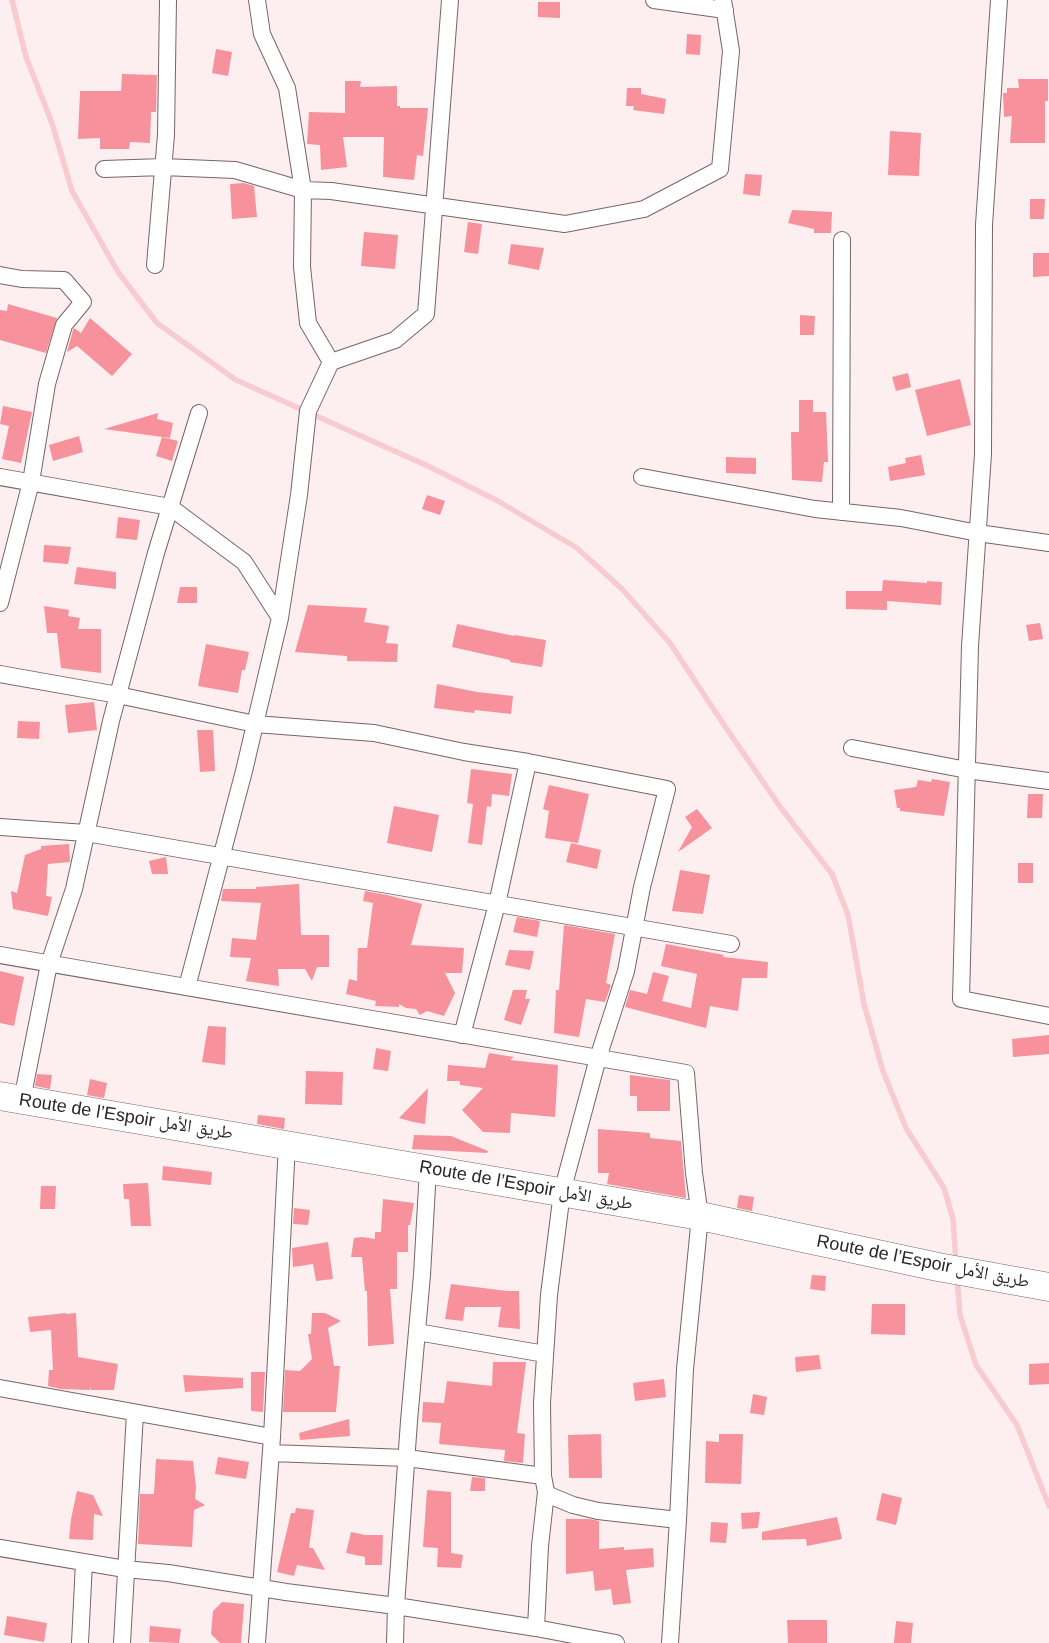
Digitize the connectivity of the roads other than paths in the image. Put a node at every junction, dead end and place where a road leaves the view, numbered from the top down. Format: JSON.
{"nodes":[{"id":1,"x":168,"y":0,"type":"edge"},
{"id":2,"x":258,"y":0,"type":"edge"},
{"id":3,"x":450,"y":0,"type":"edge"},
{"id":4,"x":654,"y":0,"type":"edge"},
{"id":5,"x":1000,"y":0,"type":"edge"},
{"id":6,"x":724,"y":5,"type":"edge"},
{"id":7,"x":163,"y":167,"type":"junction"},
{"id":8,"x":104,"y":169,"type":"dead end"},
{"id":9,"x":304,"y":190,"type":"junction"},
{"id":10,"x":434,"y":207,"type":"junction"},
{"id":11,"x":842,"y":240,"type":"dead end"},
{"id":12,"x":155,"y":265,"type":"dead end"},
{"id":13,"x":0,"y":275,"type":"edge"},
{"id":14,"x":331,"y":362,"type":"junction"},
{"id":15,"x":199,"y":413,"type":"dead end"},
{"id":16,"x":642,"y":476,"type":"dead end"},
{"id":17,"x":0,"y":477,"type":"edge"},
{"id":18,"x":31,"y":482,"type":"junction"},
{"id":19,"x":170,"y":507,"type":"junction"},
{"id":20,"x":842,"y":512,"type":"junction"},
{"id":21,"x":978,"y":533,"type":"junction"},
{"id":22,"x":1049,"y":543,"type":"edge"},
{"id":23,"x":0,"y":603,"type":"edge"},
{"id":24,"x":280,"y":618,"type":"junction"},
{"id":25,"x":0,"y":674,"type":"edge"},
{"id":26,"x":118,"y":695,"type":"junction"},
{"id":27,"x":255,"y":724,"type":"junction"},
{"id":28,"x":852,"y":748,"type":"dead end"},
{"id":29,"x":528,"y":762,"type":"junction"},
{"id":30,"x":967,"y":770,"type":"junction"},
{"id":31,"x":1049,"y":781,"type":"edge"},
{"id":32,"x":0,"y":827,"type":"edge"},
{"id":33,"x":86,"y":833,"type":"junction"},
{"id":34,"x":222,"y":856,"type":"junction"},
{"id":35,"x":497,"y":904,"type":"junction"},
{"id":36,"x":634,"y":927,"type":"junction"},
{"id":37,"x":731,"y":944,"type":"dead end"},
{"id":38,"x":0,"y":955,"type":"edge"},
{"id":39,"x":49,"y":964,"type":"junction"},
{"id":40,"x":187,"y":987,"type":"junction"},
{"id":41,"x":1049,"y":1016,"type":"edge"},
{"id":42,"x":462,"y":1034,"type":"junction"},
{"id":43,"x":598,"y":1058,"type":"junction"},
{"id":44,"x":11,"y":1098,"type":"edge"},
{"id":45,"x":286,"y":1144,"type":"junction"},
{"id":46,"x":428,"y":1169,"type":"junction"},
{"id":47,"x":562,"y":1192,"type":"junction"},
{"id":48,"x":700,"y":1216,"type":"junction"},
{"id":49,"x":1049,"y":1275,"type":"edge"},
{"id":50,"x":1020,"y":1282,"type":"junction"},
{"id":51,"x":1049,"y":1287,"type":"edge"},
{"id":52,"x":417,"y":1332,"type":"junction"},
{"id":53,"x":545,"y":1354,"type":"junction"},
{"id":54,"x":0,"y":1388,"type":"edge"},
{"id":55,"x":135,"y":1412,"type":"junction"},
{"id":56,"x":271,"y":1445,"type":"junction"},
{"id":57,"x":407,"y":1458,"type":"junction"},
{"id":58,"x":545,"y":1484,"type":"junction"},
{"id":59,"x":678,"y":1520,"type":"junction"},
{"id":60,"x":0,"y":1548,"type":"edge"},
{"id":61,"x":84,"y":1562,"type":"junction"},
{"id":62,"x":125,"y":1569,"type":"junction"},
{"id":63,"x":262,"y":1587,"type":"junction"},
{"id":64,"x":396,"y":1606,"type":"junction"},
{"id":65,"x":536,"y":1628,"type":"junction"},
{"id":66,"x":80,"y":1643,"type":"edge"},
{"id":67,"x":122,"y":1643,"type":"edge"},
{"id":68,"x":257,"y":1643,"type":"edge"},
{"id":69,"x":395,"y":1643,"type":"edge"},
{"id":70,"x":616,"y":1643,"type":"edge"},
{"id":71,"x":670,"y":1643,"type":"edge"}],
"edges":[{"from":1,"to":7,"type":"street"},
{"from":2,"to":9,"type":"street"},
{"from":3,"to":10,"type":"street"},
{"from":4,"to":6,"type":"street"},
{"from":5,"to":21,"type":"street"},
{"from":6,"to":10,"type":"street"},
{"from":7,"to":8,"type":"street"},
{"from":7,"to":9,"type":"street"},
{"from":7,"to":12,"type":"street"},
{"from":9,"to":10,"type":"street"},
{"from":9,"to":14,"type":"street"},
{"from":10,"to":14,"type":"street"},
{"from":11,"to":20,"type":"street"},
{"from":13,"to":18,"type":"street"},
{"from":14,"to":24,"type":"street"},
{"from":15,"to":19,"type":"street"},
{"from":16,"to":20,"type":"street"},
{"from":17,"to":18,"type":"street"},
{"from":18,"to":19,"type":"street"},
{"from":18,"to":23,"type":"street"},
{"from":19,"to":24,"type":"street"},
{"from":19,"to":26,"type":"street"},
{"from":20,"to":21,"type":"street"},
{"from":21,"to":22,"type":"street"},
{"from":21,"to":30,"type":"street"},
{"from":24,"to":27,"type":"street"},
{"from":25,"to":26,"type":"street"},
{"from":26,"to":27,"type":"street"},
{"from":26,"to":33,"type":"street"},
{"from":27,"to":29,"type":"street"},
{"from":27,"to":34,"type":"street"},
{"from":28,"to":30,"type":"street"},
{"from":29,"to":35,"type":"street"},
{"from":29,"to":36,"type":"street"},
{"from":30,"to":31,"type":"street"},
{"from":30,"to":41,"type":"street"},
{"from":32,"to":33,"type":"street"},
{"from":33,"to":34,"type":"street"},
{"from":33,"to":39,"type":"street"},
{"from":34,"to":35,"type":"street"},
{"from":34,"to":40,"type":"street"},
{"from":35,"to":36,"type":"street"},
{"from":35,"to":42,"type":"street"},
{"from":36,"to":37,"type":"street"},
{"from":36,"to":43,"type":"street"},
{"from":38,"to":39,"type":"street"},
{"from":39,"to":40,"type":"street"},
{"from":39,"to":44,"type":"street"},
{"from":40,"to":42,"type":"street"},
{"from":42,"to":43,"type":"street"},
{"from":43,"to":47,"type":"street"},
{"from":43,"to":48,"type":"street"},
{"from":44,"to":45,"type":"highway","name":"Route de l’Espoir طريق الأمل"},
{"from":45,"to":46,"type":"highway","name":"Route de l’Espoir طريق الأمل"},
{"from":45,"to":56,"type":"street"},
{"from":46,"to":47,"type":"highway","name":"Route de l’Espoir طريق الأمل"},
{"from":46,"to":52,"type":"street"},
{"from":47,"to":48,"type":"highway","name":"Route de l’Espoir طريق الأمل"},
{"from":47,"to":53,"type":"street"},
{"from":48,"to":50,"type":"highway","name":"Route de l’Espoir طريق الأمل"},
{"from":48,"to":59,"type":"street"},
{"from":49,"to":50,"type":"street"},
{"from":50,"to":51,"type":"highway","name":"Route de l’Espoir طريق الأمل"},
{"from":52,"to":53,"type":"street"},
{"from":52,"to":57,"type":"street"},
{"from":53,"to":58,"type":"street"},
{"from":54,"to":55,"type":"street"},
{"from":55,"to":56,"type":"street"},
{"from":55,"to":62,"type":"street"},
{"from":56,"to":57,"type":"street"},
{"from":56,"to":63,"type":"street"},
{"from":57,"to":58,"type":"street"},
{"from":57,"to":64,"type":"street"},
{"from":58,"to":59,"type":"street"},
{"from":58,"to":65,"type":"street"},
{"from":59,"to":71,"type":"street"},
{"from":60,"to":61,"type":"street"},
{"from":61,"to":62,"type":"street"},
{"from":61,"to":66,"type":"street"},
{"from":62,"to":63,"type":"street"},
{"from":62,"to":67,"type":"street"},
{"from":63,"to":64,"type":"street"},
{"from":63,"to":68,"type":"street"},
{"from":64,"to":65,"type":"street"},
{"from":64,"to":69,"type":"street"},
{"from":65,"to":70,"type":"street"}]}
